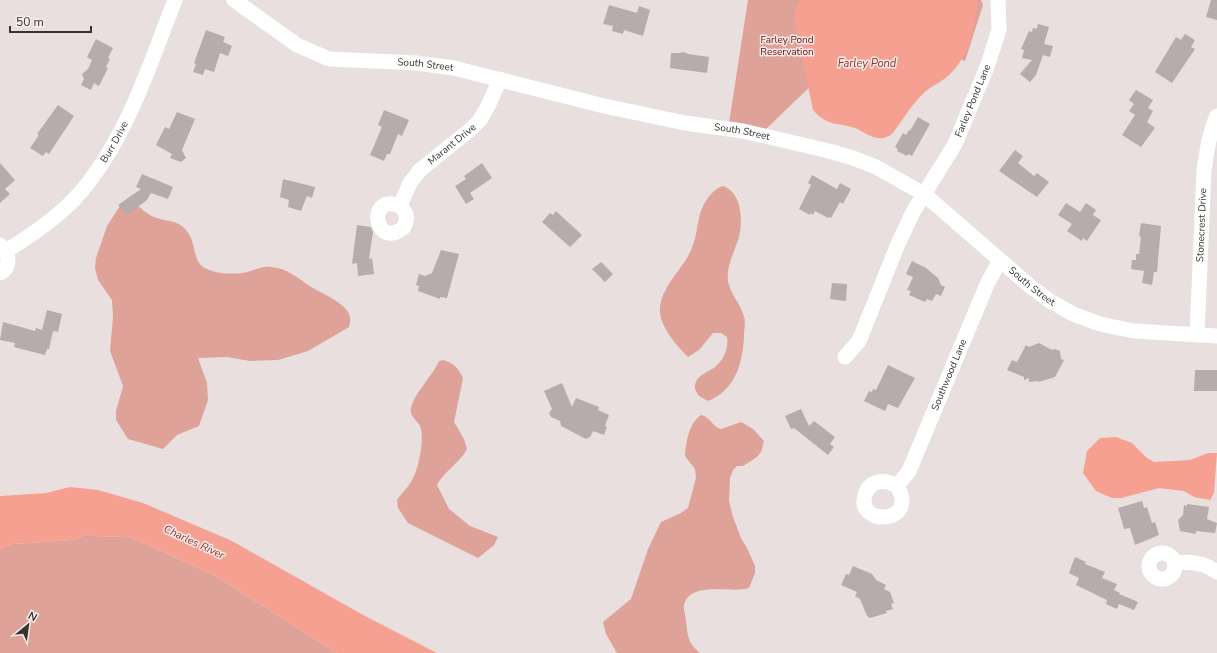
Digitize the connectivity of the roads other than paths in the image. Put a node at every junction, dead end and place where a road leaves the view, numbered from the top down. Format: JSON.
{"nodes":[{"id":1,"x":175,"y":0,"type":"edge"},
{"id":2,"x":234,"y":0,"type":"edge"},
{"id":3,"x":998,"y":0,"type":"edge"},
{"id":4,"x":500,"y":79,"type":"junction"},
{"id":5,"x":1217,"y":116,"type":"edge"},
{"id":6,"x":924,"y":194,"type":"junction"},
{"id":7,"x":400,"y":206,"type":"dead end"},
{"id":8,"x":3,"y":248,"type":"edge"},
{"id":9,"x":1000,"y":261,"type":"junction"},
{"id":10,"x":0,"y":273,"type":"edge"},
{"id":11,"x":1197,"y":335,"type":"junction"},
{"id":12,"x":1217,"y":336,"type":"edge"},
{"id":13,"x":845,"y":357,"type":"dead end"},
{"id":14,"x":897,"y":486,"type":"dead end"},
{"id":15,"x":1175,"y":563,"type":"dead end"},
{"id":16,"x":1217,"y":572,"type":"edge"}],
"edges":[{"from":1,"to":8,"type":"street","name":"Burr Drive"},
{"from":2,"to":4,"type":"street","name":"South Street"},
{"from":3,"to":6,"type":"street","name":"Farley Pond Lane"},
{"from":4,"to":6,"type":"street","name":"South Street"},
{"from":4,"to":7,"type":"street","name":"Marant Drive"},
{"from":5,"to":11,"type":"street","name":"Stonecrest Drive"},
{"from":6,"to":9,"type":"street","name":"South Street"},
{"from":6,"to":13,"type":"street"},
{"from":8,"to":10,"type":"street","name":"Burr Drive"},
{"from":9,"to":11,"type":"street","name":"South Street"},
{"from":9,"to":14,"type":"street","name":"Southwood Lane"},
{"from":11,"to":12,"type":"street","name":"South Street"},
{"from":15,"to":16,"type":"street"}]}
